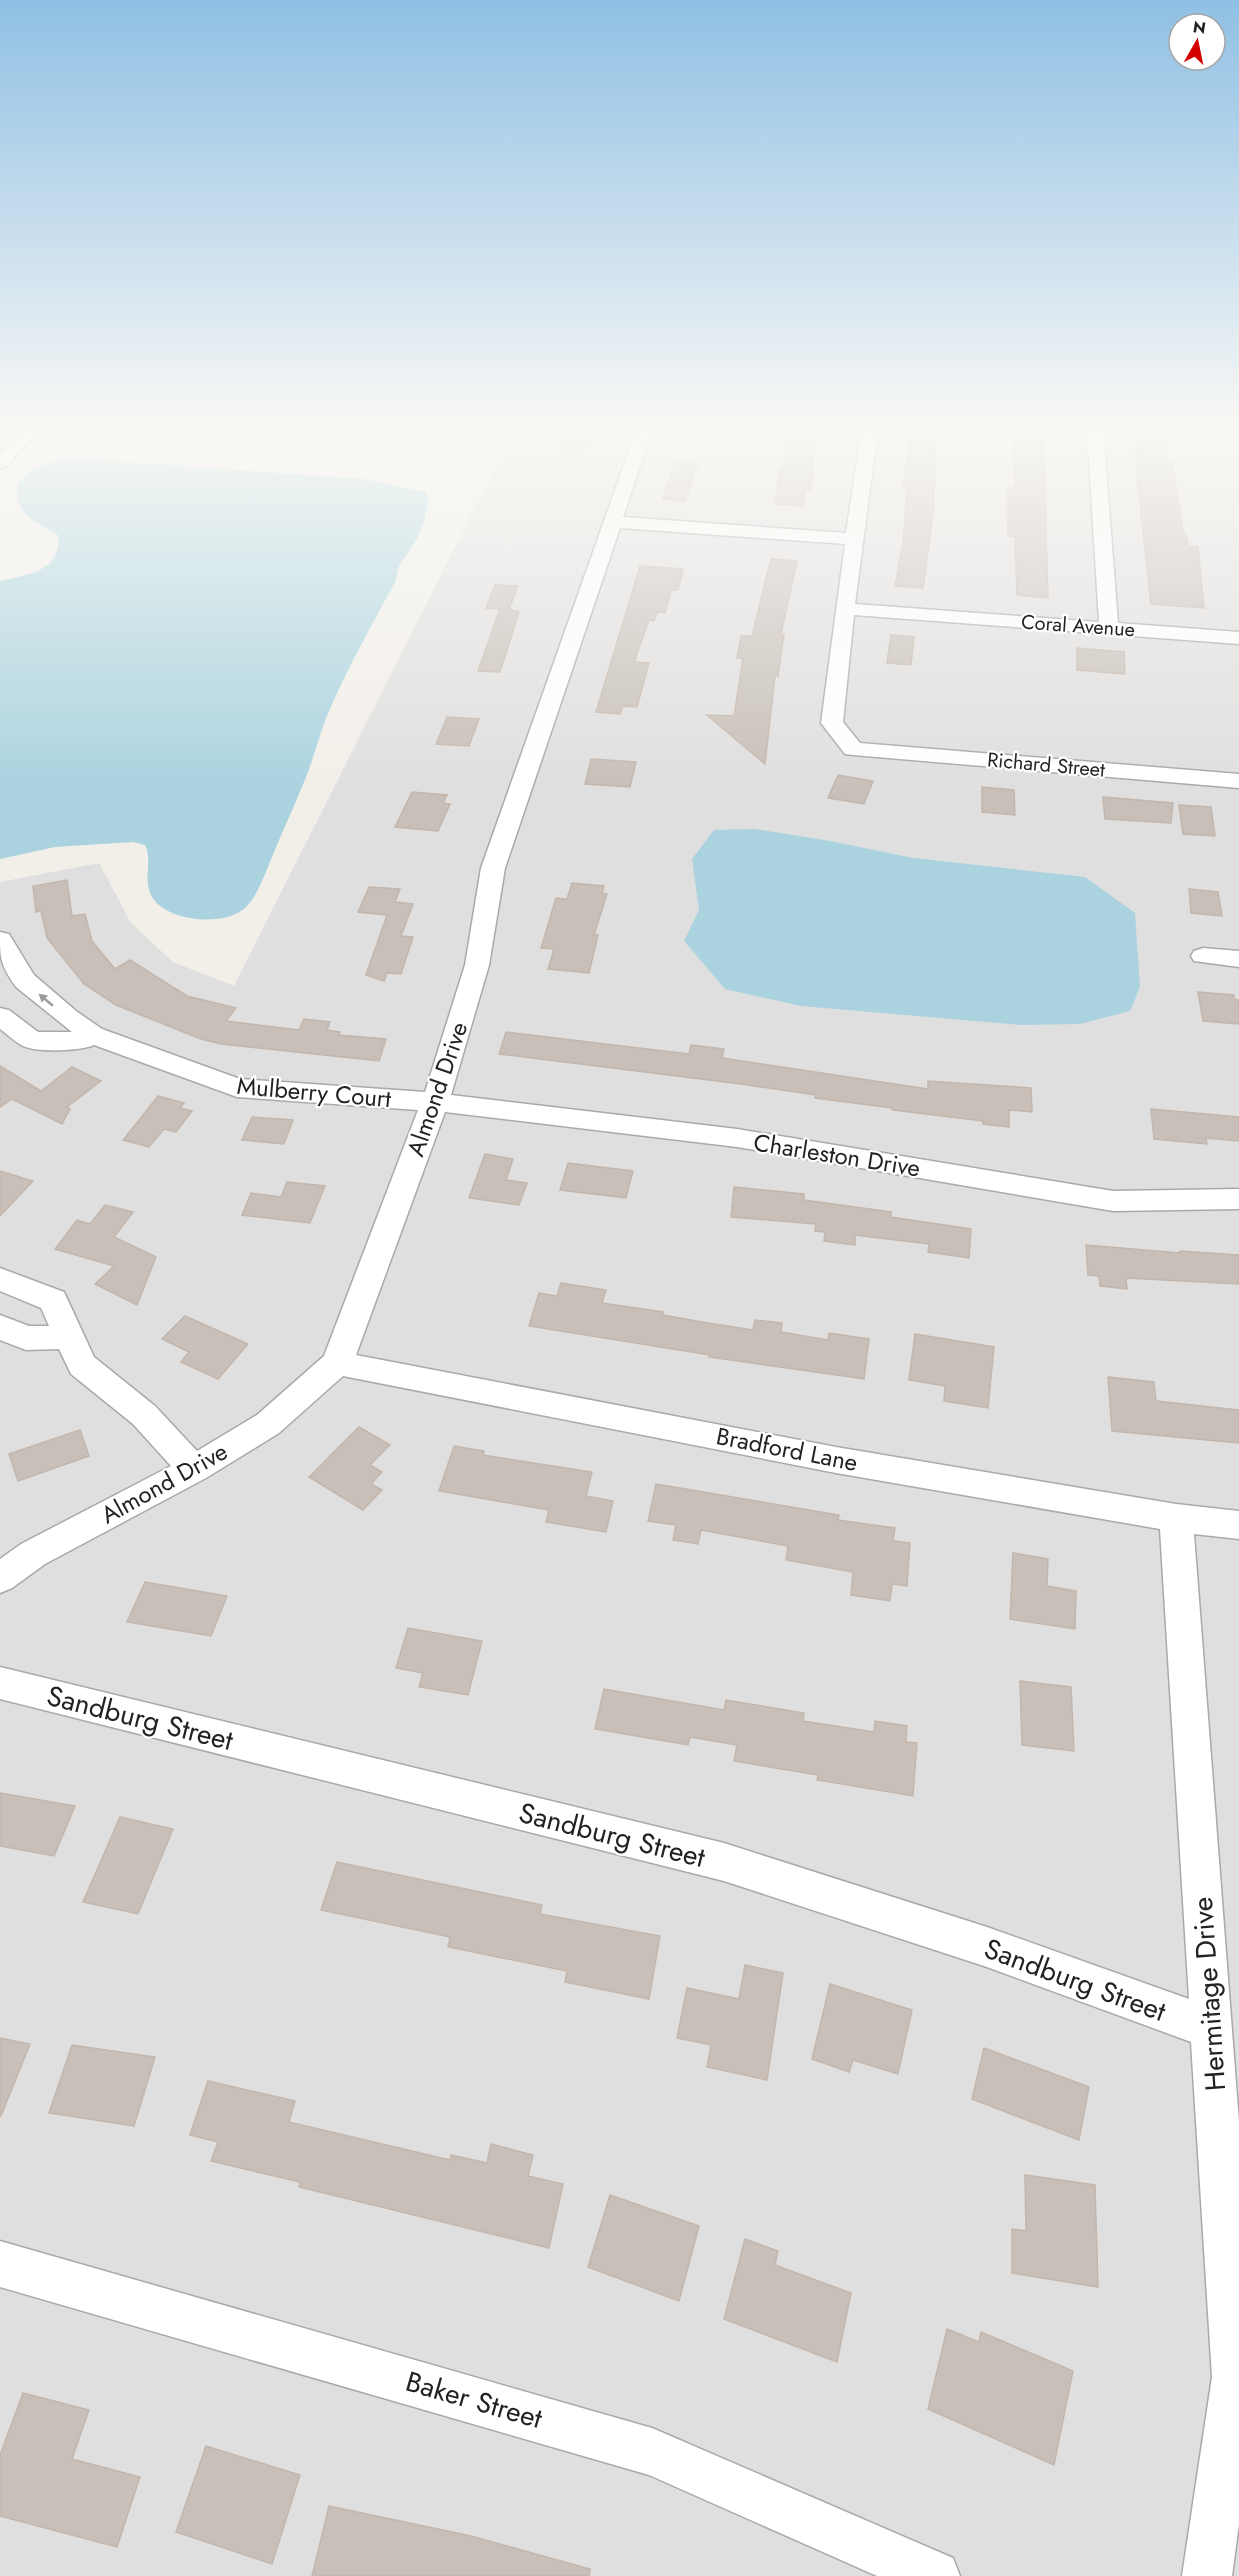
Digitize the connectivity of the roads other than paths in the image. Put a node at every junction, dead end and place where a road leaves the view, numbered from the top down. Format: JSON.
{"nodes":[{"id":1,"x":603,"y":548,"type":"edge"},
{"id":2,"x":854,"y":548,"type":"edge"},
{"id":3,"x":1104,"y":548,"type":"edge"},
{"id":4,"x":845,"y":609,"type":"junction"},
{"id":5,"x":1110,"y":629,"type":"junction"},
{"id":6,"x":1239,"y":638,"type":"edge"},
{"id":7,"x":1239,"y":781,"type":"edge"},
{"id":8,"x":0,"y":939,"type":"edge"},
{"id":9,"x":1203,"y":956,"type":"dead end"},
{"id":10,"x":1239,"y":959,"type":"edge"},
{"id":11,"x":0,"y":1016,"type":"edge"},
{"id":12,"x":93,"y":1035,"type":"junction"},
{"id":13,"x":435,"y":1102,"type":"junction"},
{"id":14,"x":1239,"y":1199,"type":"edge"},
{"id":15,"x":0,"y":1279,"type":"edge"},
{"id":16,"x":0,"y":1327,"type":"edge"},
{"id":17,"x":70,"y":1337,"type":"junction"},
{"id":18,"x":337,"y":1363,"type":"junction"},
{"id":19,"x":194,"y":1469,"type":"junction"},
{"id":20,"x":1176,"y":1518,"type":"junction"},
{"id":21,"x":1239,"y":1526,"type":"edge"},
{"id":22,"x":0,"y":1578,"type":"edge"},
{"id":23,"x":0,"y":1683,"type":"edge"},
{"id":24,"x":1211,"y":2028,"type":"junction"},
{"id":25,"x":0,"y":2264,"type":"edge"},
{"id":26,"x":934,"y":2576,"type":"edge"},
{"id":27,"x":1207,"y":2576,"type":"edge"}],
"edges":[{"from":1,"to":13,"type":"street","name":"Almond Drive"},
{"from":2,"to":4,"type":"street"},
{"from":3,"to":5,"type":"street"},
{"from":4,"to":5,"type":"street","name":"Coral Avenue"},
{"from":4,"to":7,"type":"street","name":"Richard Street"},
{"from":5,"to":6,"type":"street","name":"Coral Avenue"},
{"from":12,"to":8,"type":"street","name":"Mulberry Court","one_way":true},
{"from":9,"to":10,"type":"street"},
{"from":11,"to":12,"type":"street"},
{"from":12,"to":13,"type":"street","name":"Mulberry Court"},
{"from":13,"to":14,"type":"street","name":"Charleston Drive"},
{"from":13,"to":18,"type":"street","name":"Almond Drive"},
{"from":15,"to":17,"type":"street"},
{"from":16,"to":17,"type":"street"},
{"from":17,"to":19,"type":"street"},
{"from":18,"to":19,"type":"street","name":"Almond Drive"},
{"from":18,"to":20,"type":"street","name":"Bradford Lane"},
{"from":19,"to":22,"type":"street","name":"Almond Drive"},
{"from":20,"to":21,"type":"street","name":"Bradford Lane"},
{"from":20,"to":24,"type":"street","name":"Hermitage Drive"},
{"from":23,"to":24,"type":"street","name":"Sandburg Street"},
{"from":24,"to":27,"type":"street","name":"Hermitage Drive"},
{"from":25,"to":26,"type":"street","name":"Baker Street"}]}
